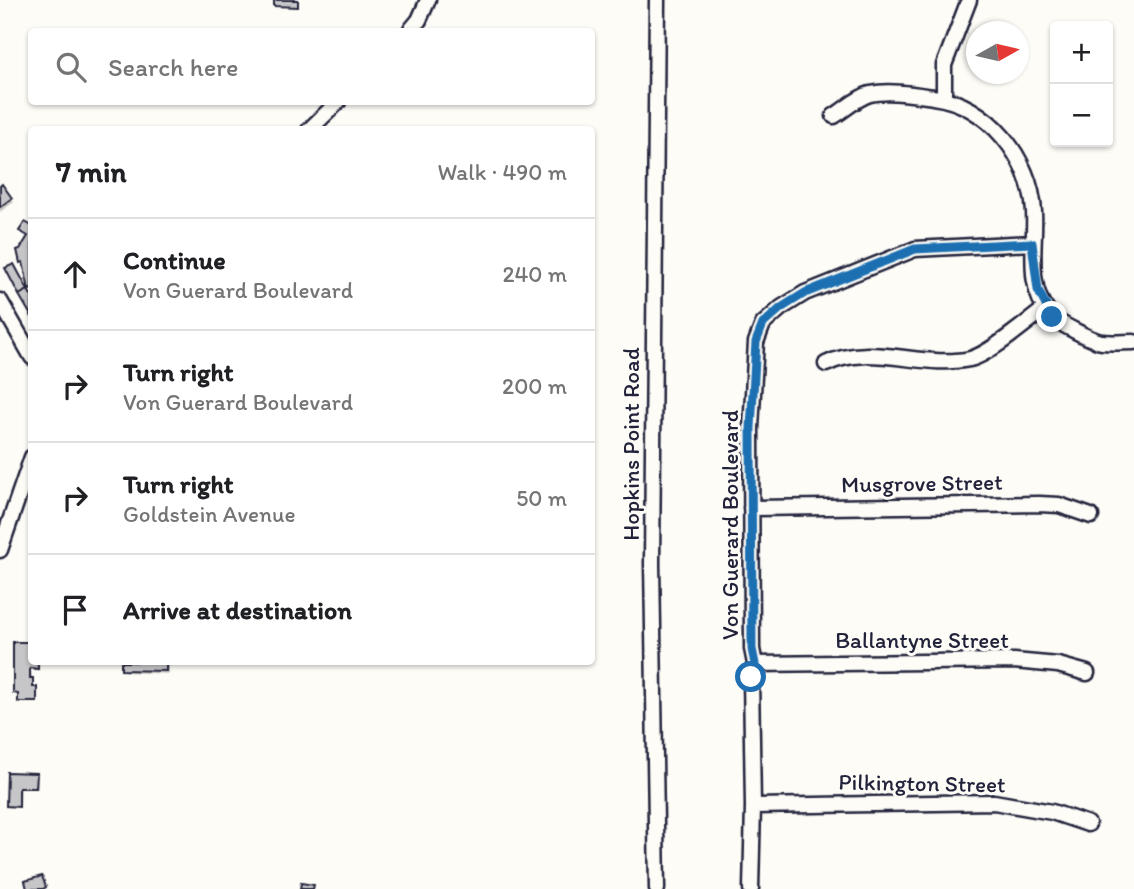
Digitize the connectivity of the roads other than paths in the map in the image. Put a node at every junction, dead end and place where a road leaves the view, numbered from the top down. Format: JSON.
{"nodes":[{"id":1,"x":428,"y":0,"type":"edge"},
{"id":2,"x":657,"y":0,"type":"edge"},
{"id":3,"x":969,"y":0,"type":"edge"},
{"id":4,"x":412,"y":28,"type":"edge"},
{"id":5,"x":944,"y":98,"type":"junction"},
{"id":6,"x":335,"y":105,"type":"edge"},
{"id":7,"x":834,"y":116,"type":"dead end"},
{"id":8,"x":313,"y":126,"type":"edge"},
{"id":9,"x":1032,"y":243,"type":"junction"},
{"id":10,"x":0,"y":301,"type":"edge"},
{"id":11,"x":1046,"y":308,"type":"junction"},
{"id":12,"x":1134,"y":342,"type":"edge"},
{"id":13,"x":28,"y":350,"type":"edge"},
{"id":14,"x":826,"y":364,"type":"dead end"},
{"id":15,"x":28,"y":469,"type":"edge"},
{"id":16,"x":751,"y":509,"type":"junction"},
{"id":17,"x":1091,"y":516,"type":"dead end"},
{"id":18,"x":0,"y":550,"type":"edge"},
{"id":19,"x":755,"y":664,"type":"junction"},
{"id":20,"x":1087,"y":673,"type":"dead end"},
{"id":21,"x":753,"y":806,"type":"junction"},
{"id":22,"x":1088,"y":824,"type":"dead end"},
{"id":23,"x":657,"y":889,"type":"edge"},
{"id":24,"x":751,"y":889,"type":"edge"}],
"edges":[{"from":1,"to":4,"type":"street"},
{"from":2,"to":23,"type":"street","name":"Hopkins Point Road"},
{"from":3,"to":5,"type":"street"},
{"from":5,"to":7,"type":"street"},
{"from":5,"to":9,"type":"street"},
{"from":6,"to":8,"type":"street"},
{"from":9,"to":11,"type":"street"},
{"from":9,"to":16,"type":"street","name":"Von Guerard Boulevard"},
{"from":10,"to":13,"type":"street"},
{"from":11,"to":12,"type":"street"},
{"from":11,"to":14,"type":"street"},
{"from":15,"to":18,"type":"street"},
{"from":16,"to":17,"type":"street","name":"Musgrove Street"},
{"from":16,"to":19,"type":"street","name":"Von Guerard Boulevard"},
{"from":19,"to":20,"type":"street","name":"Ballantyne Street"},
{"from":19,"to":21,"type":"street","name":"Von Guerard Boulevard"},
{"from":21,"to":22,"type":"street","name":"Pilkington Street"},
{"from":21,"to":24,"type":"street","name":"Von Guerard Boulevard"}]}
